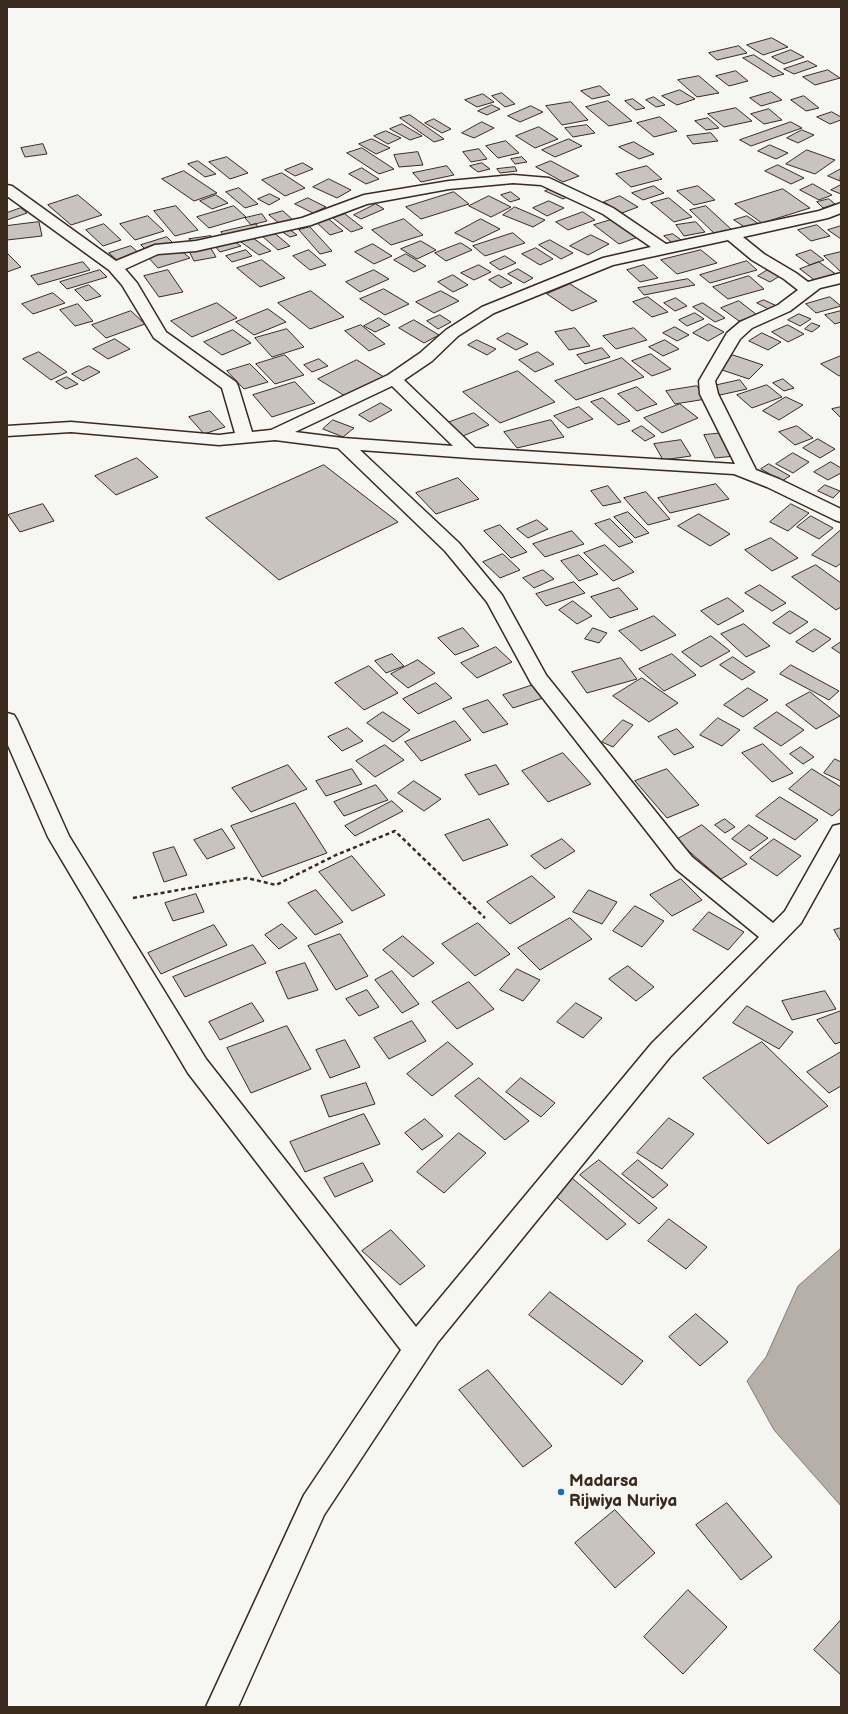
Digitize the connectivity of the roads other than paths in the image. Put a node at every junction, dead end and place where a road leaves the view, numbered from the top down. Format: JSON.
{"nodes":[{"id":1,"x":7,"y":189,"type":"edge"},
{"id":2,"x":841,"y":208,"type":"edge"},
{"id":3,"x":731,"y":235,"type":"junction"},
{"id":4,"x":662,"y":248,"type":"junction"},
{"id":5,"x":115,"y":267,"type":"junction"},
{"id":6,"x":841,"y":278,"type":"edge"},
{"id":7,"x":808,"y":290,"type":"junction"},
{"id":8,"x":394,"y":379,"type":"junction"},
{"id":9,"x":7,"y":431,"type":"edge"},
{"id":10,"x":275,"y":435,"type":"junction"},
{"id":11,"x":245,"y":438,"type":"junction"},
{"id":12,"x":344,"y":443,"type":"junction"},
{"id":13,"x":470,"y":453,"type":"junction"},
{"id":14,"x":749,"y":474,"type":"junction"},
{"id":15,"x":841,"y":516,"type":"edge"},
{"id":16,"x":7,"y":720,"type":"edge"},
{"id":17,"x":841,"y":832,"type":"edge"},
{"id":18,"x":774,"y":936,"type":"junction"},
{"id":19,"x":417,"y":1349,"type":"junction"},
{"id":20,"x":222,"y":1707,"type":"edge"}],
"edges":[{"from":1,"to":5,"type":"street"},
{"from":2,"to":3,"type":"street"},
{"from":3,"to":4,"type":"street"},
{"from":3,"to":7,"type":"street"},
{"from":4,"to":5,"type":"street"},
{"from":4,"to":8,"type":"street"},
{"from":5,"to":11,"type":"street"},
{"from":6,"to":7,"type":"street"},
{"from":7,"to":14,"type":"street"},
{"from":8,"to":10,"type":"street"},
{"from":8,"to":13,"type":"street"},
{"from":9,"to":11,"type":"street"},
{"from":10,"to":11,"type":"street"},
{"from":10,"to":12,"type":"street"},
{"from":12,"to":13,"type":"street"},
{"from":12,"to":18,"type":"street"},
{"from":13,"to":14,"type":"street"},
{"from":14,"to":15,"type":"street"},
{"from":16,"to":19,"type":"street"},
{"from":17,"to":18,"type":"street"},
{"from":18,"to":19,"type":"street"},
{"from":19,"to":20,"type":"street"}]}
